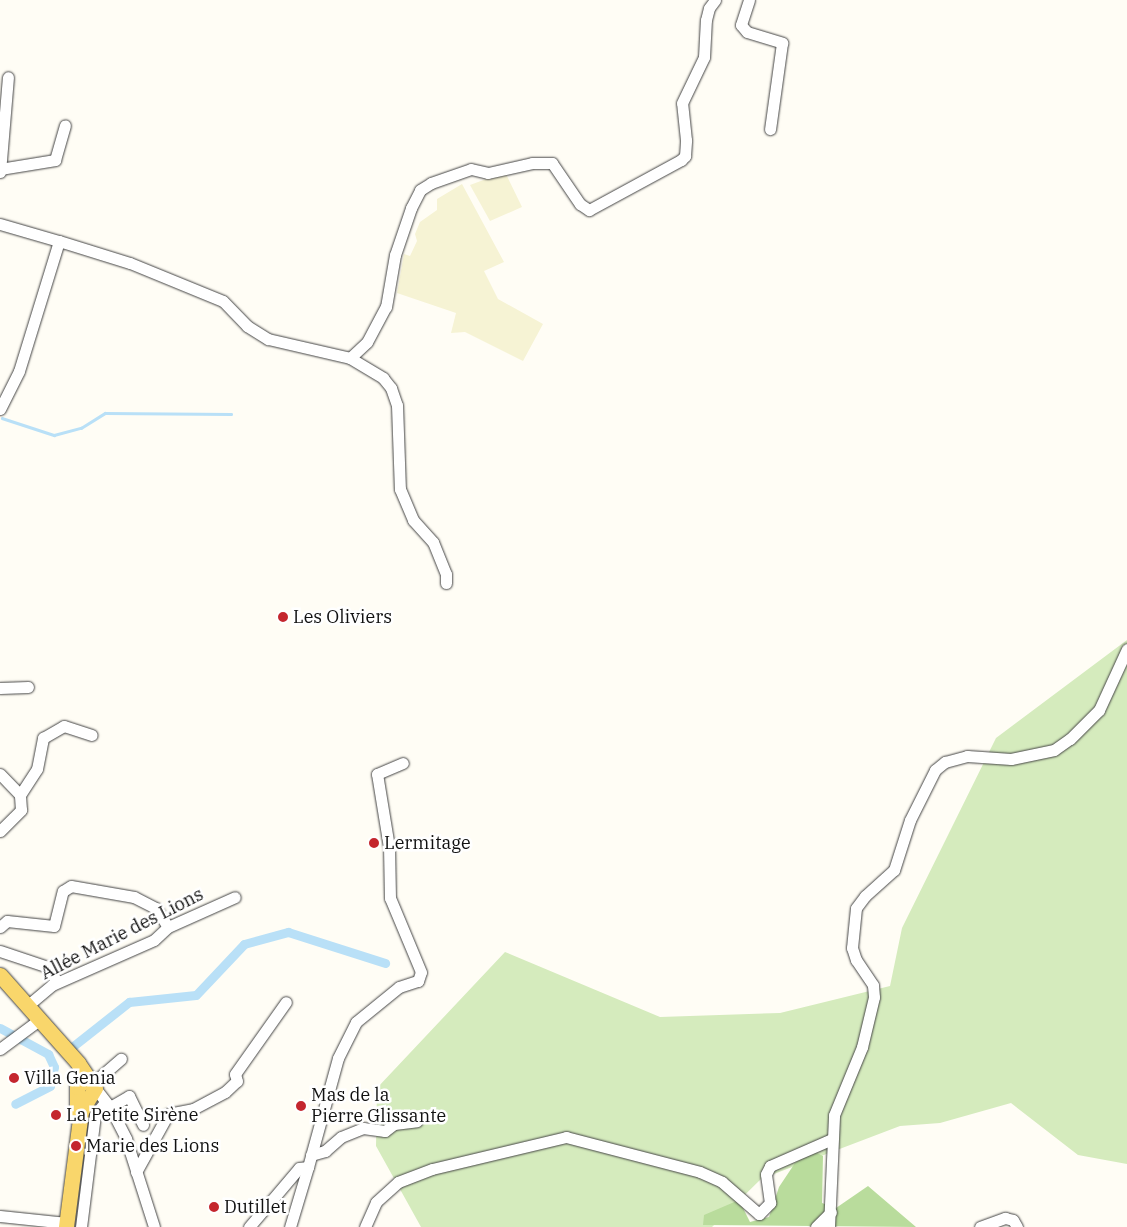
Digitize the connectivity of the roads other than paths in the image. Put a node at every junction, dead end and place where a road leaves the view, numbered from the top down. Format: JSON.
{"nodes":[{"id":1,"x":715,"y":0,"type":"edge"},
{"id":2,"x":749,"y":0,"type":"edge"},
{"id":3,"x":8,"y":77,"type":"dead end"},
{"id":4,"x":65,"y":125,"type":"dead end"},
{"id":5,"x":770,"y":129,"type":"dead end"},
{"id":6,"x":0,"y":170,"type":"edge"},
{"id":7,"x":0,"y":217,"type":"edge"},
{"id":8,"x":4,"y":225,"type":"edge"},
{"id":9,"x":59,"y":241,"type":"junction"},
{"id":10,"x":350,"y":358,"type":"junction"},
{"id":11,"x":0,"y":408,"type":"edge"},
{"id":12,"x":446,"y":583,"type":"dead end"},
{"id":13,"x":1127,"y":649,"type":"edge"},
{"id":14,"x":28,"y":687,"type":"dead end"},
{"id":15,"x":0,"y":688,"type":"edge"},
{"id":16,"x":92,"y":735,"type":"dead end"},
{"id":17,"x":402,"y":762,"type":"dead end"},
{"id":18,"x":0,"y":774,"type":"edge"},
{"id":19,"x":20,"y":795,"type":"junction"},
{"id":20,"x":0,"y":831,"type":"edge"},
{"id":21,"x":235,"y":897,"type":"dead end"},
{"id":22,"x":0,"y":926,"type":"edge"},
{"id":23,"x":168,"y":927,"type":"junction"},
{"id":24,"x":0,"y":951,"type":"edge"},
{"id":25,"x":0,"y":976,"type":"edge"},
{"id":26,"x":57,"y":982,"type":"junction"},
{"id":27,"x":286,"y":1002,"type":"dead end"},
{"id":28,"x":27,"y":1006,"type":"junction"},
{"id":29,"x":39,"y":1020,"type":"junction"},
{"id":30,"x":0,"y":1049,"type":"edge"},
{"id":31,"x":120,"y":1059,"type":"dead end"},
{"id":32,"x":93,"y":1094,"type":"junction"},
{"id":33,"x":417,"y":1120,"type":"dead end"},
{"id":34,"x":143,"y":1125,"type":"dead end"},
{"id":35,"x":832,"y":1139,"type":"junction"},
{"id":36,"x":311,"y":1155,"type":"junction"},
{"id":37,"x":308,"y":1167,"type":"junction"},
{"id":38,"x":136,"y":1172,"type":"junction"},
{"id":39,"x":831,"y":1212,"type":"junction"},
{"id":40,"x":0,"y":1216,"type":"edge"},
{"id":41,"x":1015,"y":1224,"type":"edge"},
{"id":42,"x":71,"y":1226,"type":"edge"},
{"id":43,"x":154,"y":1227,"type":"edge"},
{"id":44,"x":249,"y":1227,"type":"edge"},
{"id":45,"x":290,"y":1227,"type":"edge"},
{"id":46,"x":365,"y":1227,"type":"edge"},
{"id":47,"x":816,"y":1227,"type":"edge"},
{"id":48,"x":830,"y":1227,"type":"edge"},
{"id":49,"x":980,"y":1227,"type":"edge"}],
"edges":[{"from":1,"to":10,"type":"street"},
{"from":2,"to":5,"type":"street"},
{"from":3,"to":6,"type":"street"},
{"from":4,"to":6,"type":"street"},
{"from":7,"to":8,"type":"street"},
{"from":8,"to":9,"type":"street"},
{"from":9,"to":10,"type":"street"},
{"from":9,"to":11,"type":"street"},
{"from":10,"to":12,"type":"street"},
{"from":13,"to":35,"type":"street"},
{"from":14,"to":15,"type":"street"},
{"from":16,"to":19,"type":"street"},
{"from":17,"to":36,"type":"street"},
{"from":18,"to":19,"type":"street"},
{"from":19,"to":20,"type":"street"},
{"from":21,"to":23,"type":"street","name":"Allée Marie des Lions"},
{"from":22,"to":23,"type":"street"},
{"from":23,"to":26,"type":"street","name":"Allée Marie des Lions"},
{"from":24,"to":26,"type":"street"},
{"from":25,"to":28,"type":"main road"},
{"from":26,"to":28,"type":"street","name":"Allée Marie des Lions"},
{"from":27,"to":38,"type":"street"},
{"from":28,"to":29,"type":"main road"},
{"from":29,"to":30,"type":"street"},
{"from":29,"to":32,"type":"main road"},
{"from":31,"to":32,"type":"street"},
{"from":32,"to":34,"type":"street"},
{"from":32,"to":38,"type":"street"},
{"from":32,"to":42,"type":"street"},
{"from":32,"to":42,"type":"main road"},
{"from":33,"to":36,"type":"street"},
{"from":35,"to":39,"type":"street"},
{"from":35,"to":46,"type":"street"},
{"from":36,"to":37,"type":"street"},
{"from":37,"to":44,"type":"street"},
{"from":37,"to":45,"type":"street"},
{"from":38,"to":43,"type":"street"},
{"from":39,"to":47,"type":"street"},
{"from":39,"to":48,"type":"street"},
{"from":40,"to":42,"type":"street"},
{"from":41,"to":49,"type":"street"}]}
